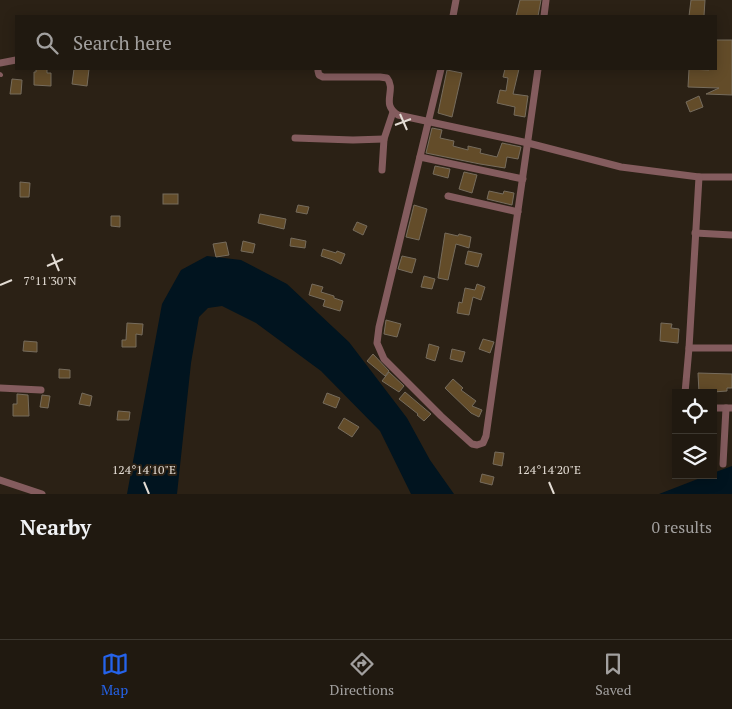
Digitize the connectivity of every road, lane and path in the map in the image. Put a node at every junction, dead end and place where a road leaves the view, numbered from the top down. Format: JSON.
{"nodes":[{"id":1,"x":456,"y":0,"type":"edge"},
{"id":2,"x":546,"y":0,"type":"edge"},
{"id":3,"x":453,"y":15,"type":"edge"},
{"id":4,"x":544,"y":15,"type":"edge"},
{"id":5,"x":15,"y":60,"type":"edge"},
{"id":6,"x":0,"y":63,"type":"edge"},
{"id":7,"x":441,"y":70,"type":"edge"},
{"id":8,"x":538,"y":70,"type":"edge"},
{"id":9,"x":318,"y":71,"type":"dead end"},
{"id":10,"x":393,"y":112,"type":"junction"},
{"id":11,"x":429,"y":122,"type":"junction"},
{"id":12,"x":295,"y":138,"type":"dead end"},
{"id":13,"x":384,"y":139,"type":"junction"},
{"id":14,"x":528,"y":143,"type":"junction"},
{"id":15,"x":420,"y":157,"type":"junction"},
{"id":16,"x":382,"y":170,"type":"dead end"},
{"id":17,"x":699,"y":177,"type":"junction"},
{"id":18,"x":732,"y":177,"type":"edge"},
{"id":19,"x":523,"y":179,"type":"junction"},
{"id":20,"x":448,"y":196,"type":"dead end"},
{"id":21,"x":518,"y":212,"type":"junction"},
{"id":22,"x":695,"y":233,"type":"junction"},
{"id":23,"x":732,"y":235,"type":"edge"},
{"id":24,"x":689,"y":348,"type":"junction"},
{"id":25,"x":732,"y":348,"type":"edge"},
{"id":26,"x":0,"y":388,"type":"edge"},
{"id":27,"x":685,"y":389,"type":"edge"},
{"id":28,"x":41,"y":390,"type":"dead end"},
{"id":29,"x":729,"y":408,"type":"edge"},
{"id":30,"x":723,"y":464,"type":"dead end"},
{"id":31,"x":0,"y":480,"type":"edge"},
{"id":32,"x":42,"y":494,"type":"edge"}],
"edges":[{"from":1,"to":3,"type":"street"},
{"from":2,"to":4,"type":"street"},
{"from":5,"to":6,"type":"street"},
{"from":7,"to":11,"type":"street"},
{"from":8,"to":14,"type":"street"},
{"from":9,"to":10,"type":"street"},
{"from":10,"to":11,"type":"street"},
{"from":10,"to":13,"type":"street"},
{"from":11,"to":14,"type":"street"},
{"from":11,"to":15,"type":"street"},
{"from":12,"to":13,"type":"street"},
{"from":13,"to":16,"type":"street"},
{"from":14,"to":17,"type":"street"},
{"from":14,"to":19,"type":"street"},
{"from":15,"to":19,"type":"street"},
{"from":15,"to":21,"type":"street"},
{"from":17,"to":18,"type":"street"},
{"from":17,"to":22,"type":"street"},
{"from":19,"to":21,"type":"street"},
{"from":20,"to":21,"type":"street"},
{"from":22,"to":23,"type":"street"},
{"from":22,"to":24,"type":"street"},
{"from":24,"to":25,"type":"street"},
{"from":24,"to":27,"type":"street"},
{"from":26,"to":28,"type":"street"},
{"from":29,"to":30,"type":"street"},
{"from":31,"to":32,"type":"street"}]}
